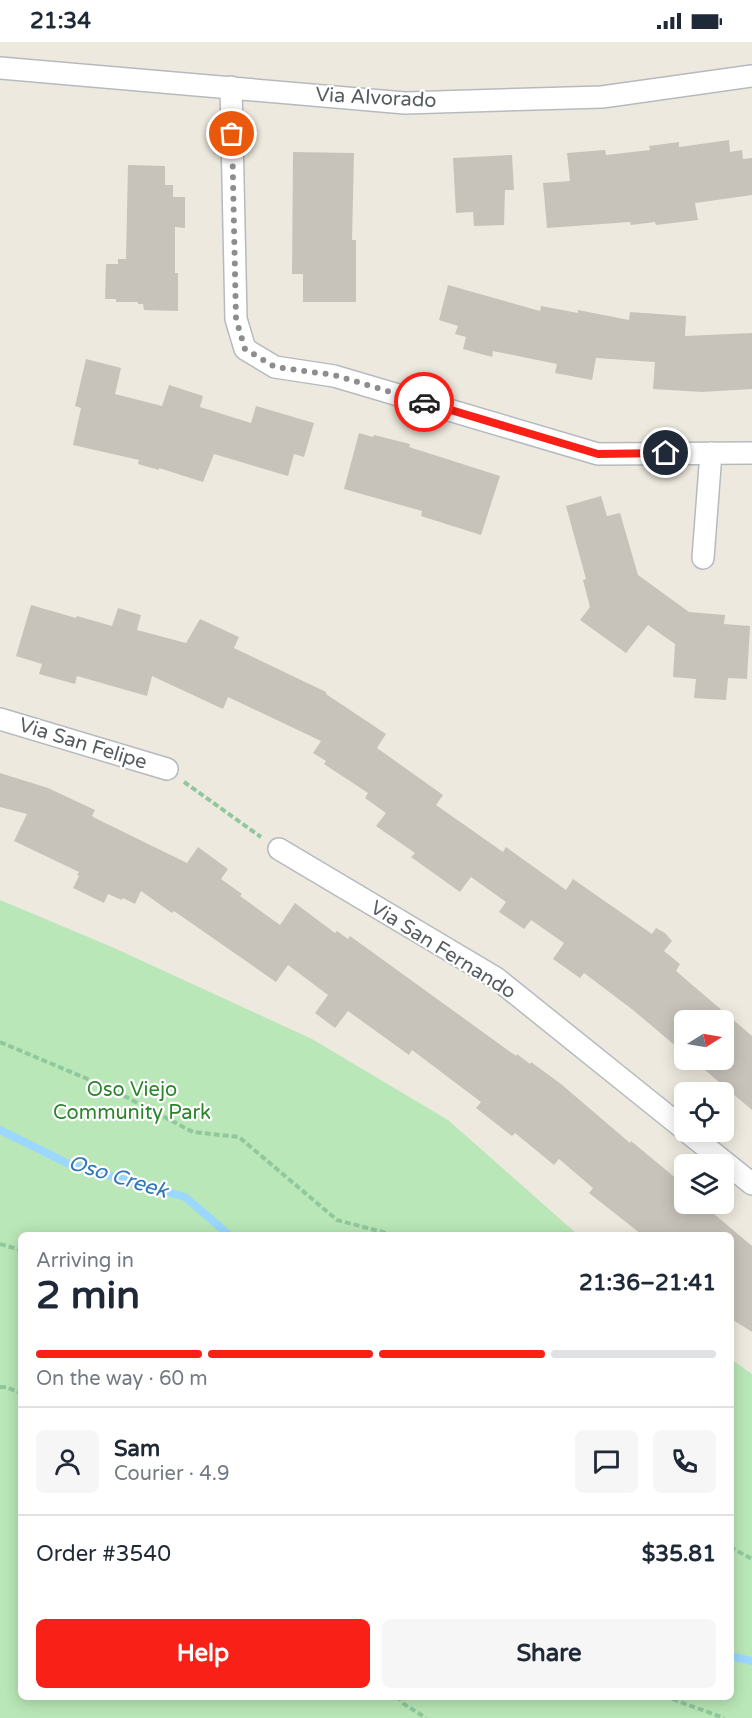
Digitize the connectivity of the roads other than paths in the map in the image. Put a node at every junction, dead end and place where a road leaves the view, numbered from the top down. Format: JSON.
{"nodes":[{"id":1,"x":0,"y":68,"type":"edge"},
{"id":2,"x":752,"y":76,"type":"edge"},
{"id":3,"x":231,"y":87,"type":"junction"},
{"id":4,"x":711,"y":453,"type":"junction"},
{"id":5,"x":752,"y":453,"type":"edge"},
{"id":6,"x":703,"y":558,"type":"dead end"},
{"id":7,"x":0,"y":719,"type":"edge"},
{"id":8,"x":167,"y":769,"type":"road end"},
{"id":9,"x":279,"y":849,"type":"road end"},
{"id":10,"x":674,"y":1121,"type":"edge"},
{"id":11,"x":700,"y":1142,"type":"edge"},
{"id":12,"x":752,"y":1184,"type":"edge"}],
"edges":[{"from":1,"to":3,"type":"street","name":"Via Alvorado"},
{"from":2,"to":3,"type":"street","name":"Via Alvorado"},
{"from":3,"to":4,"type":"street"},
{"from":4,"to":5,"type":"street"},
{"from":4,"to":6,"type":"street"},
{"from":7,"to":8,"type":"street","name":"Via San Felipe"},
{"from":9,"to":10,"type":"street","name":"Via San Fernando"},
{"from":11,"to":12,"type":"street","name":"Via San Fernando"}]}
